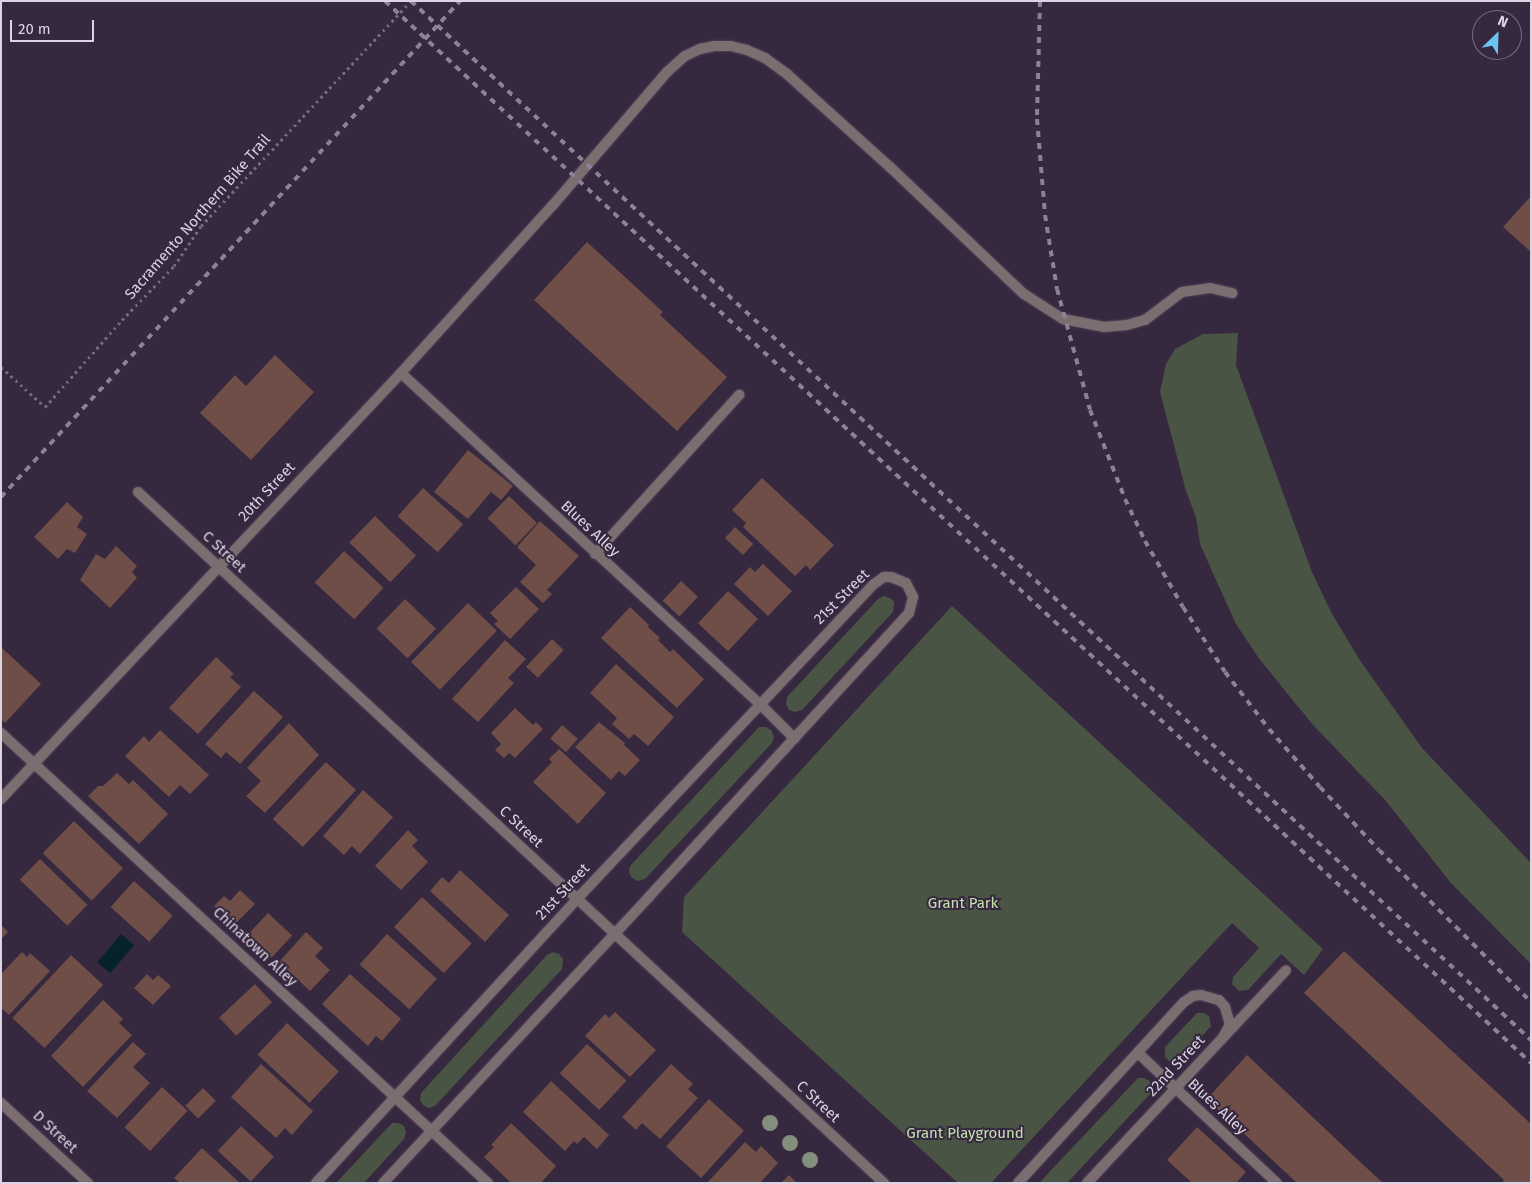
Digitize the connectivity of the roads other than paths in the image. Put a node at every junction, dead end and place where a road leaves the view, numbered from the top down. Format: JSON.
{"nodes":[{"id":1,"x":1232,"y":293,"type":"dead end"},
{"id":2,"x":400,"y":373,"type":"junction"},
{"id":3,"x":739,"y":395,"type":"dead end"},
{"id":4,"x":138,"y":492,"type":"dead end"},
{"id":5,"x":594,"y":554,"type":"junction"},
{"id":6,"x":218,"y":566,"type":"junction"},
{"id":7,"x":760,"y":704,"type":"junction"},
{"id":8,"x":1,"y":733,"type":"edge"},
{"id":9,"x":796,"y":739,"type":"junction"},
{"id":10,"x":34,"y":763,"type":"junction"},
{"id":11,"x":1,"y":798,"type":"edge"},
{"id":12,"x":577,"y":899,"type":"junction"},
{"id":13,"x":615,"y":934,"type":"junction"},
{"id":14,"x":1286,"y":970,"type":"dead end"},
{"id":15,"x":1222,"y":1039,"type":"junction"},
{"id":16,"x":1138,"y":1053,"type":"junction"},
{"id":17,"x":1176,"y":1089,"type":"junction"},
{"id":18,"x":396,"y":1097,"type":"junction"},
{"id":19,"x":1,"y":1102,"type":"edge"},
{"id":20,"x":432,"y":1130,"type":"junction"},
{"id":21,"x":88,"y":1183,"type":"edge"},
{"id":22,"x":316,"y":1183,"type":"edge"},
{"id":23,"x":383,"y":1183,"type":"edge"},
{"id":24,"x":488,"y":1183,"type":"edge"},
{"id":25,"x":884,"y":1183,"type":"edge"},
{"id":26,"x":1018,"y":1183,"type":"edge"},
{"id":27,"x":1087,"y":1183,"type":"edge"},
{"id":28,"x":1277,"y":1183,"type":"edge"}],
"edges":[{"from":1,"to":2,"type":"street","name":"20th Street"},
{"from":2,"to":5,"type":"street","name":"Blues Alley"},
{"from":2,"to":6,"type":"street","name":"20th Street"},
{"from":3,"to":5,"type":"street"},
{"from":4,"to":6,"type":"street","name":"C Street"},
{"from":5,"to":7,"type":"street","name":"Blues Alley"},
{"from":6,"to":10,"type":"street","name":"20th Street"},
{"from":6,"to":12,"type":"street","name":"C Street"},
{"from":7,"to":9,"type":"street","name":"Blues Alley"},
{"from":7,"to":9,"type":"street","name":"21st Street"},
{"from":7,"to":12,"type":"street","name":"21st Street"},
{"from":8,"to":10,"type":"street","name":"Chinatown Alley"},
{"from":9,"to":13,"type":"street","name":"21st Street"},
{"from":10,"to":11,"type":"street","name":"20th Street"},
{"from":10,"to":18,"type":"street","name":"Chinatown Alley"},
{"from":12,"to":13,"type":"street","name":"C Street"},
{"from":12,"to":18,"type":"street","name":"21st Street"},
{"from":13,"to":20,"type":"street","name":"21st Street"},
{"from":13,"to":25,"type":"street","name":"C Street"},
{"from":14,"to":15,"type":"street","name":"22nd Street"},
{"from":15,"to":16,"type":"street"},
{"from":15,"to":17,"type":"street","name":"22nd Street"},
{"from":16,"to":17,"type":"street","name":"Blues Alley"},
{"from":16,"to":26,"type":"street"},
{"from":17,"to":27,"type":"street","name":"22nd Street"},
{"from":17,"to":28,"type":"street","name":"Blues Alley"},
{"from":18,"to":20,"type":"street","name":"Chinatown Alley"},
{"from":18,"to":22,"type":"street","name":"21st Street"},
{"from":19,"to":21,"type":"street","name":"D Street"},
{"from":20,"to":23,"type":"street","name":"21st Street"},
{"from":20,"to":24,"type":"street","name":"Chinatown Alley"}]}
